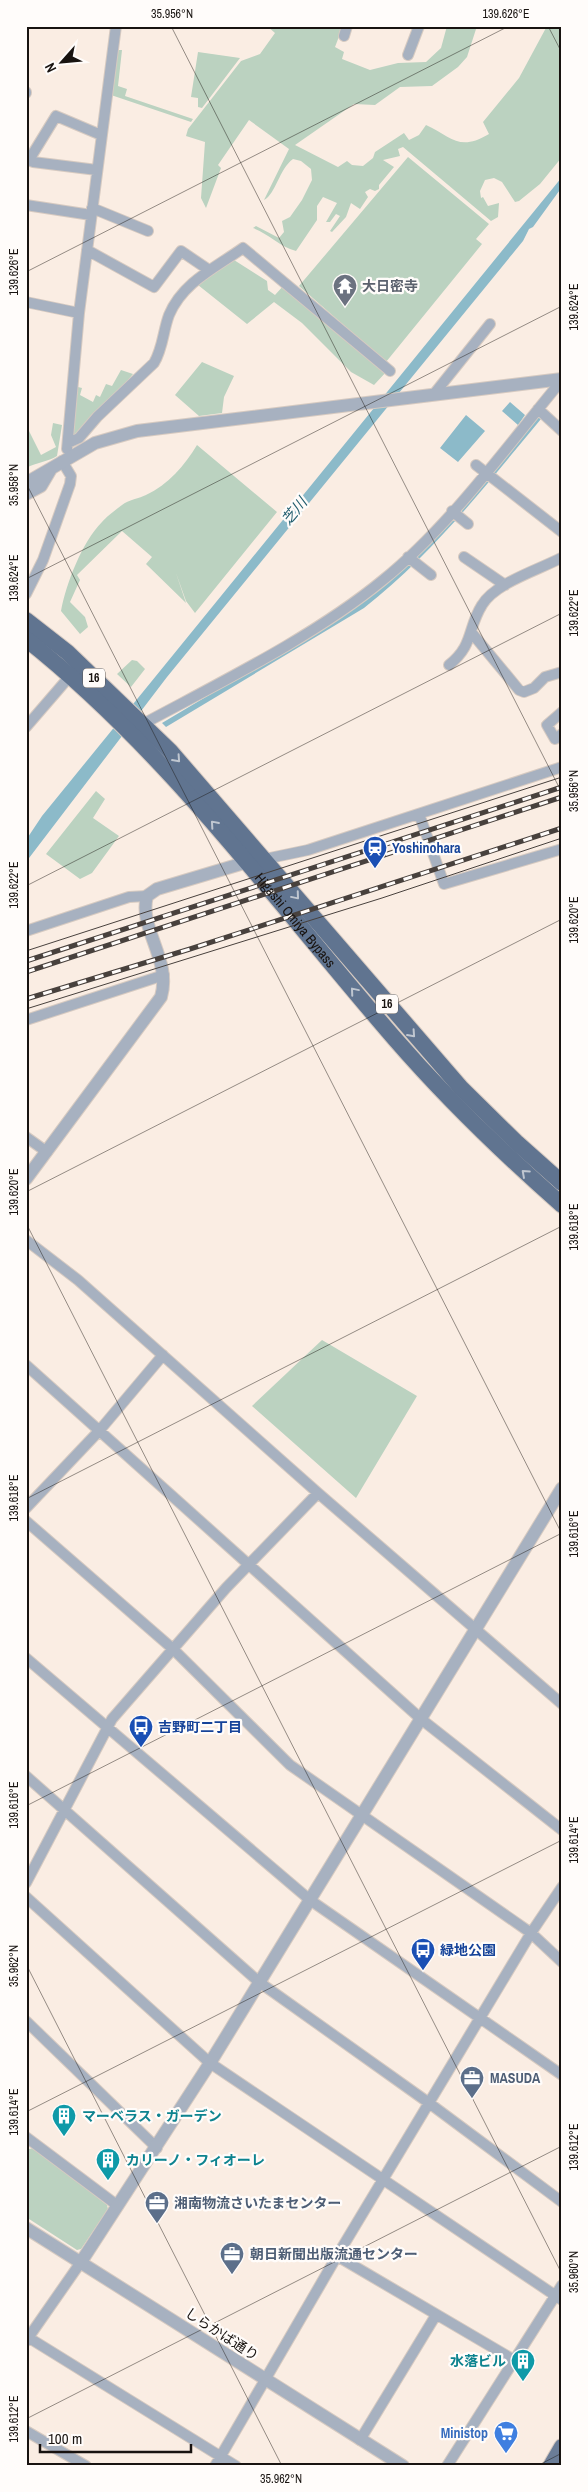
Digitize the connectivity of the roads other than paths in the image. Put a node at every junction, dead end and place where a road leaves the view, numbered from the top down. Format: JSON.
{"nodes":[{"id":1,"x":105,"y":26,"type":"edge"},
{"id":2,"x":419,"y":26,"type":"edge"},
{"id":3,"x":115,"y":30,"type":"edge"},
{"id":4,"x":408,"y":55,"type":"dead end"},
{"id":5,"x":101,"y":135,"type":"junction"},
{"id":6,"x":28,"y":159,"type":"edge"},
{"id":7,"x":96,"y":170,"type":"junction"},
{"id":8,"x":26,"y":205,"type":"edge"},
{"id":9,"x":91,"y":212,"type":"junction"},
{"id":10,"x":148,"y":231,"type":"dead end"},
{"id":11,"x":87,"y":250,"type":"junction"},
{"id":12,"x":209,"y":270,"type":"junction"},
{"id":13,"x":26,"y":302,"type":"edge"},
{"id":14,"x":79,"y":313,"type":"junction"},
{"id":15,"x":490,"y":324,"type":"dead end"},
{"id":16,"x":390,"y":371,"type":"dead end"},
{"id":17,"x":562,"y":380,"type":"edge"},
{"id":18,"x":434,"y":394,"type":"junction"},
{"id":19,"x":538,"y":409,"type":"junction"},
{"id":20,"x":562,"y":431,"type":"edge"},
{"id":21,"x":68,"y":444,"type":"junction"},
{"id":22,"x":61,"y":462,"type":"junction"},
{"id":23,"x":476,"y":465,"type":"dead end"},
{"id":24,"x":26,"y":473,"type":"edge"},
{"id":25,"x":485,"y":473,"type":"junction"},
{"id":26,"x":26,"y":483,"type":"edge"},
{"id":27,"x":26,"y":494,"type":"edge"},
{"id":28,"x":453,"y":511,"type":"junction"},
{"id":29,"x":466,"y":522,"type":"dead end"},
{"id":30,"x":562,"y":532,"type":"edge"},
{"id":31,"x":408,"y":557,"type":"junction"},
{"id":32,"x":464,"y":557,"type":"dead end"},
{"id":33,"x":562,"y":558,"type":"edge"},
{"id":34,"x":431,"y":575,"type":"dead end"},
{"id":35,"x":505,"y":585,"type":"junction"},
{"id":36,"x":26,"y":594,"type":"edge"},
{"id":37,"x":26,"y":610,"type":"edge"},
{"id":38,"x":26,"y":620,"type":"edge"},
{"id":39,"x":471,"y":632,"type":"junction"},
{"id":40,"x":26,"y":639,"type":"edge"},
{"id":41,"x":26,"y":648,"type":"edge"},
{"id":42,"x":62,"y":658,"type":"junction"},
{"id":43,"x":449,"y":665,"type":"dead end"},
{"id":44,"x":562,"y":672,"type":"edge"},
{"id":45,"x":70,"y":676,"type":"junction"},
{"id":46,"x":116,"y":709,"type":"junction"},
{"id":47,"x":562,"y":712,"type":"edge"},
{"id":48,"x":26,"y":727,"type":"edge"},
{"id":49,"x":139,"y":731,"type":"junction"},
{"id":50,"x":562,"y":734,"type":"edge"},
{"id":51,"x":562,"y":767,"type":"edge"},
{"id":52,"x":419,"y":814,"type":"junction"},
{"id":53,"x":562,"y":849,"type":"edge"},
{"id":54,"x":265,"y":859,"type":"junction"},
{"id":55,"x":246,"y":861,"type":"junction"},
{"id":56,"x":147,"y":896,"type":"junction"},
{"id":57,"x":26,"y":931,"type":"edge"},
{"id":58,"x":164,"y":975,"type":"junction"},
{"id":59,"x":26,"y":1020,"type":"edge"},
{"id":60,"x":26,"y":1137,"type":"edge"},
{"id":61,"x":47,"y":1152,"type":"junction"},
{"id":62,"x":26,"y":1179,"type":"edge"},
{"id":63,"x":562,"y":1183,"type":"edge"},
{"id":64,"x":562,"y":1205,"type":"edge"},
{"id":65,"x":26,"y":1240,"type":"edge"},
{"id":66,"x":163,"y":1355,"type":"junction"},
{"id":67,"x":26,"y":1365,"type":"edge"},
{"id":68,"x":100,"y":1431,"type":"junction"},
{"id":69,"x":562,"y":1488,"type":"edge"},
{"id":70,"x":318,"y":1493,"type":"junction"},
{"id":71,"x":26,"y":1508,"type":"edge"},
{"id":72,"x":26,"y":1521,"type":"edge"},
{"id":73,"x":248,"y":1565,"type":"junction"},
{"id":74,"x":475,"y":1630,"type":"junction"},
{"id":75,"x":173,"y":1649,"type":"junction"},
{"id":76,"x":26,"y":1658,"type":"edge"},
{"id":77,"x":562,"y":1704,"type":"edge"},
{"id":78,"x":421,"y":1719,"type":"junction"},
{"id":79,"x":107,"y":1727,"type":"junction"},
{"id":80,"x":26,"y":1776,"type":"edge"},
{"id":81,"x":65,"y":1810,"type":"junction"},
{"id":82,"x":363,"y":1815,"type":"junction"},
{"id":83,"x":562,"y":1830,"type":"edge"},
{"id":84,"x":26,"y":1883,"type":"edge"},
{"id":85,"x":562,"y":1887,"type":"edge"},
{"id":86,"x":26,"y":1897,"type":"edge"},
{"id":87,"x":310,"y":1900,"type":"junction"},
{"id":88,"x":531,"y":1933,"type":"junction"},
{"id":89,"x":562,"y":1962,"type":"edge"},
{"id":90,"x":259,"y":1982,"type":"junction"},
{"id":91,"x":481,"y":2019,"type":"junction"},
{"id":92,"x":26,"y":2021,"type":"edge"},
{"id":93,"x":210,"y":2063,"type":"junction"},
{"id":94,"x":562,"y":2075,"type":"edge"},
{"id":95,"x":429,"y":2103,"type":"junction"},
{"id":96,"x":28,"y":2143,"type":"edge"},
{"id":97,"x":157,"y":2148,"type":"junction"},
{"id":98,"x":383,"y":2180,"type":"junction"},
{"id":99,"x":562,"y":2202,"type":"edge"},
{"id":100,"x":118,"y":2206,"type":"junction"},
{"id":101,"x":26,"y":2228,"type":"edge"},
{"id":102,"x":337,"y":2256,"type":"junction"},
{"id":103,"x":82,"y":2262,"type":"junction"},
{"id":104,"x":562,"y":2285,"type":"edge"},
{"id":105,"x":559,"y":2297,"type":"edge"},
{"id":106,"x":436,"y":2315,"type":"junction"},
{"id":107,"x":27,"y":2338,"type":"edge"},
{"id":108,"x":514,"y":2360,"type":"junction"},
{"id":109,"x":266,"y":2380,"type":"junction"},
{"id":110,"x":26,"y":2431,"type":"edge"},
{"id":111,"x":360,"y":2440,"type":"junction"},
{"id":112,"x":562,"y":2447,"type":"edge"},
{"id":113,"x":217,"y":2461,"type":"edge"},
{"id":114,"x":86,"y":2466,"type":"edge"},
{"id":115,"x":236,"y":2466,"type":"edge"},
{"id":116,"x":403,"y":2466,"type":"edge"},
{"id":117,"x":447,"y":2466,"type":"edge"},
{"id":118,"x":551,"y":2466,"type":"edge"}],
"edges":[{"from":1,"to":3,"type":"street"},
{"from":2,"to":4,"type":"street"},
{"from":3,"to":5,"type":"street"},
{"from":5,"to":6,"type":"street"},
{"from":5,"to":7,"type":"street"},
{"from":6,"to":7,"type":"street"},
{"from":7,"to":9,"type":"street"},
{"from":8,"to":9,"type":"street"},
{"from":9,"to":10,"type":"street"},
{"from":9,"to":11,"type":"street"},
{"from":11,"to":12,"type":"street"},
{"from":11,"to":14,"type":"street"},
{"from":12,"to":16,"type":"street"},
{"from":12,"to":21,"type":"street"},
{"from":13,"to":14,"type":"street"},
{"from":14,"to":21,"type":"street"},
{"from":15,"to":18,"type":"street"},
{"from":17,"to":18,"type":"street"},
{"from":17,"to":19,"type":"street"},
{"from":18,"to":22,"type":"street"},
{"from":19,"to":20,"type":"street"},
{"from":19,"to":25,"type":"street"},
{"from":21,"to":22,"type":"street"},
{"from":22,"to":24,"type":"street"},
{"from":22,"to":26,"type":"street"},
{"from":22,"to":27,"type":"street"},
{"from":22,"to":36,"type":"street"},
{"from":23,"to":25,"type":"street"},
{"from":25,"to":28,"type":"street"},
{"from":25,"to":30,"type":"street"},
{"from":28,"to":29,"type":"street"},
{"from":28,"to":31,"type":"street"},
{"from":31,"to":34,"type":"street"},
{"from":31,"to":49,"type":"street"},
{"from":32,"to":35,"type":"street"},
{"from":33,"to":35,"type":"street"},
{"from":35,"to":39,"type":"street"},
{"from":37,"to":42,"type":"highway","number":"16"},
{"from":38,"to":42,"type":"highway","name":"Higashi Omiya Bypass","number":"16"},
{"from":39,"to":43,"type":"street"},
{"from":39,"to":44,"type":"street"},
{"from":40,"to":42,"type":"highway","name":"Higashi Omiya Bypass","number":"16"},
{"from":41,"to":42,"type":"highway","number":"16"},
{"from":42,"to":45,"type":"highway","name":"Higashi Omiya Bypass","number":"16"},
{"from":42,"to":46,"type":"highway","name":"Higashi Omiya Bypass","number":"16"},
{"from":45,"to":46,"type":"highway","name":"Higashi Omiya Bypass","number":"16"},
{"from":45,"to":48,"type":"street"},
{"from":46,"to":49,"type":"highway","name":"Higashi Omiya Bypass","number":"16"},
{"from":47,"to":50,"type":"street"},
{"from":49,"to":54,"type":"highway","name":"Higashi Omiya Bypass","number":"16","one_way":true},
{"from":55,"to":49,"type":"highway","name":"Higashi Omiya Bypass","number":"16","one_way":true},
{"from":51,"to":52,"type":"street"},
{"from":52,"to":53,"type":"street"},
{"from":52,"to":54,"type":"street"},
{"from":54,"to":55,"type":"street"},
{"from":54,"to":63,"type":"highway","name":"Higashi Omiya Bypass","number":"16","one_way":true},
{"from":55,"to":56,"type":"street"},
{"from":64,"to":55,"type":"highway","name":"Higashi Omiya Bypass","number":"16","one_way":true},
{"from":56,"to":57,"type":"street"},
{"from":56,"to":58,"type":"street"},
{"from":58,"to":59,"type":"street"},
{"from":58,"to":61,"type":"street"},
{"from":60,"to":61,"type":"street"},
{"from":61,"to":62,"type":"street"},
{"from":65,"to":66,"type":"street"},
{"from":66,"to":68,"type":"street"},
{"from":66,"to":70,"type":"street"},
{"from":67,"to":68,"type":"street"},
{"from":68,"to":71,"type":"street"},
{"from":68,"to":73,"type":"street"},
{"from":69,"to":74,"type":"street"},
{"from":70,"to":73,"type":"street"},
{"from":70,"to":74,"type":"street"},
{"from":72,"to":75,"type":"street"},
{"from":73,"to":75,"type":"street"},
{"from":73,"to":78,"type":"street"},
{"from":74,"to":77,"type":"street"},
{"from":74,"to":78,"type":"street"},
{"from":75,"to":79,"type":"street"},
{"from":75,"to":82,"type":"street"},
{"from":76,"to":79,"type":"street"},
{"from":78,"to":82,"type":"street"},
{"from":78,"to":83,"type":"street"},
{"from":79,"to":81,"type":"street"},
{"from":79,"to":87,"type":"street"},
{"from":80,"to":81,"type":"street"},
{"from":81,"to":84,"type":"street"},
{"from":81,"to":90,"type":"street"},
{"from":82,"to":87,"type":"street"},
{"from":82,"to":88,"type":"street"},
{"from":85,"to":88,"type":"street"},
{"from":86,"to":93,"type":"street"},
{"from":87,"to":90,"type":"street"},
{"from":87,"to":91,"type":"street"},
{"from":88,"to":89,"type":"street"},
{"from":88,"to":91,"type":"street"},
{"from":90,"to":93,"type":"street"},
{"from":90,"to":95,"type":"street"},
{"from":91,"to":94,"type":"street"},
{"from":91,"to":95,"type":"street"},
{"from":92,"to":97,"type":"street"},
{"from":93,"to":97,"type":"street"},
{"from":93,"to":98,"type":"street"},
{"from":95,"to":98,"type":"street"},
{"from":95,"to":99,"type":"street"},
{"from":96,"to":100,"type":"street"},
{"from":97,"to":100,"type":"street"},
{"from":98,"to":102,"type":"street"},
{"from":98,"to":105,"type":"street"},
{"from":100,"to":103,"type":"street"},
{"from":101,"to":103,"type":"street","name":"しらかば通り"},
{"from":102,"to":106,"type":"street"},
{"from":102,"to":109,"type":"street"},
{"from":103,"to":107,"type":"street"},
{"from":103,"to":109,"type":"street","name":"しらかば通り"},
{"from":104,"to":105,"type":"street"},
{"from":105,"to":108,"type":"street"},
{"from":106,"to":108,"type":"street"},
{"from":106,"to":111,"type":"street"},
{"from":107,"to":113,"type":"street"},
{"from":108,"to":117,"type":"street"},
{"from":109,"to":111,"type":"street","name":"しらかば通り"},
{"from":109,"to":113,"type":"street"},
{"from":110,"to":114,"type":"street"},
{"from":111,"to":116,"type":"street","name":"しらかば通り"},
{"from":112,"to":118,"type":"main road"},
{"from":113,"to":115,"type":"street"}]}
